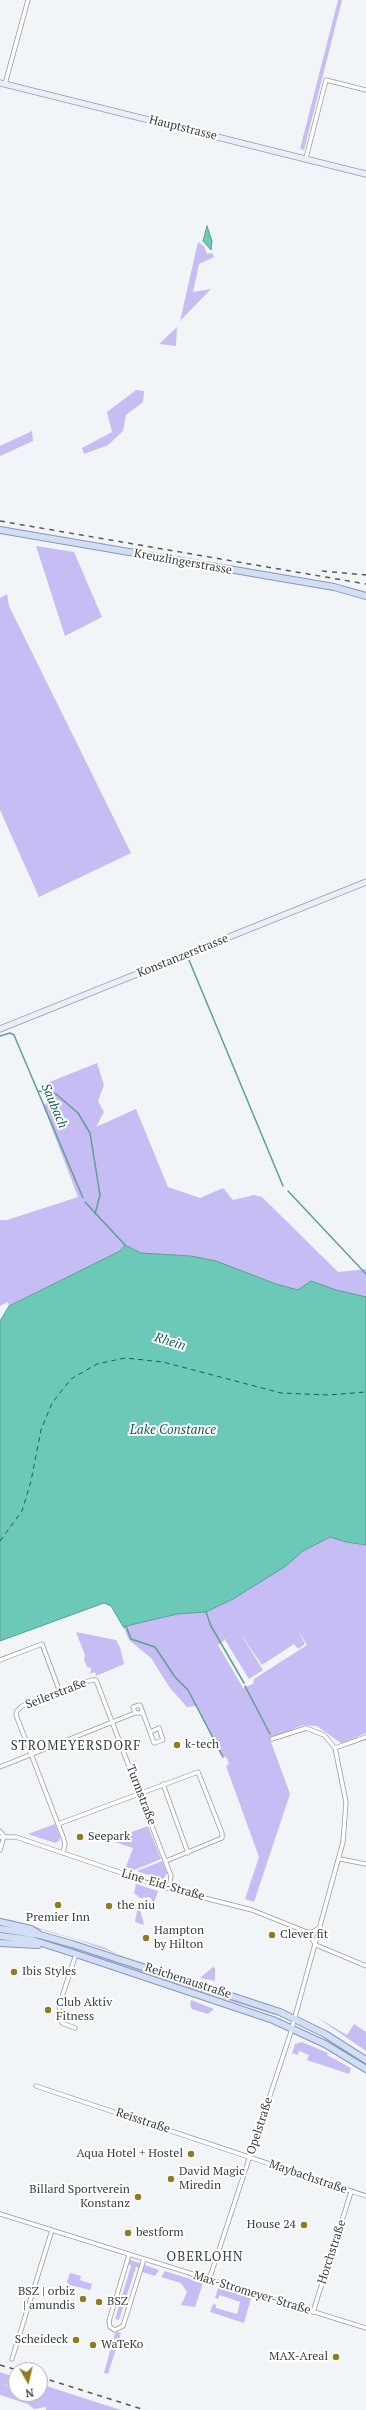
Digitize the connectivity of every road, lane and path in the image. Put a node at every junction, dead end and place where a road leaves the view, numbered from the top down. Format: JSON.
{"nodes":[{"id":1,"x":28,"y":0,"type":"edge"},
{"id":2,"x":3,"y":84,"type":"edge"},
{"id":3,"x":366,"y":90,"type":"edge"},
{"id":4,"x":306,"y":158,"type":"junction"},
{"id":5,"x":366,"y":174,"type":"edge"},
{"id":6,"x":0,"y":530,"type":"edge"},
{"id":7,"x":366,"y":596,"type":"edge"},
{"id":8,"x":366,"y":882,"type":"edge"},
{"id":9,"x":0,"y":1029,"type":"edge"},
{"id":10,"x":0,"y":1660,"type":"edge"},
{"id":11,"x":96,"y":1680,"type":"joint"},
{"id":12,"x":60,"y":1692,"type":"junction"},
{"id":13,"x":135,"y":1713,"type":"junction"},
{"id":14,"x":143,"y":1713,"type":"junction"},
{"id":15,"x":113,"y":1723,"type":"junction"},
{"id":16,"x":150,"y":1732,"type":"dead end"},
{"id":17,"x":366,"y":1737,"type":"edge"},
{"id":18,"x":272,"y":1739,"type":"dead end"},
{"id":19,"x":335,"y":1748,"type":"junction"},
{"id":20,"x":32,"y":1754,"type":"junction"},
{"id":21,"x":0,"y":1767,"type":"edge"},
{"id":22,"x":163,"y":1784,"type":"junction"},
{"id":23,"x":140,"y":1793,"type":"junction"},
{"id":24,"x":58,"y":1824,"type":"junction"},
{"id":25,"x":0,"y":1831,"type":"edge"},
{"id":26,"x":2,"y":1837,"type":"edge"},
{"id":27,"x":0,"y":1850,"type":"edge"},
{"id":28,"x":62,"y":1853,"type":"junction"},
{"id":29,"x":188,"y":1853,"type":"junction"},
{"id":30,"x":340,"y":1859,"type":"junction"},
{"id":31,"x":166,"y":1861,"type":"junction"},
{"id":32,"x":366,"y":1864,"type":"edge"},
{"id":33,"x":169,"y":1889,"type":"junction"},
{"id":34,"x":0,"y":1922,"type":"edge"},
{"id":35,"x":321,"y":1926,"type":"junction"},
{"id":36,"x":0,"y":1929,"type":"edge"},
{"id":37,"x":307,"y":1932,"type":"junction"},
{"id":38,"x":40,"y":1935,"type":"junction"},
{"id":39,"x":0,"y":1936,"type":"edge"},
{"id":40,"x":0,"y":1943,"type":"edge"},
{"id":41,"x":316,"y":1945,"type":"junction"},
{"id":42,"x":48,"y":1946,"type":"junction"},
{"id":43,"x":76,"y":1954,"type":"junction"},
{"id":44,"x":366,"y":1966,"type":"edge"},
{"id":45,"x":294,"y":2019,"type":"junction"},
{"id":46,"x":75,"y":2028,"type":"dead end"},
{"id":47,"x":292,"y":2028,"type":"junction"},
{"id":48,"x":366,"y":2060,"type":"edge"},
{"id":49,"x":366,"y":2069,"type":"edge"},
{"id":50,"x":36,"y":2086,"type":"dead end"},
{"id":51,"x":250,"y":2156,"type":"junction"},
{"id":52,"x":351,"y":2192,"type":"junction"},
{"id":53,"x":366,"y":2196,"type":"edge"},
{"id":54,"x":0,"y":2214,"type":"edge"},
{"id":55,"x":52,"y":2230,"type":"junction"},
{"id":56,"x":129,"y":2254,"type":"junction"},
{"id":57,"x":144,"y":2259,"type":"junction"},
{"id":58,"x":209,"y":2280,"type":"junction"},
{"id":59,"x":313,"y":2312,"type":"junction"},
{"id":60,"x":366,"y":2328,"type":"edge"},
{"id":61,"x":12,"y":2359,"type":"dead end"}],
"edges":[{"from":1,"to":2,"type":"street"},
{"from":2,"to":4,"type":"street","name":"Hauptstrasse"},
{"from":3,"to":4,"type":"street"},
{"from":4,"to":5,"type":"street","name":"Hauptstrasse"},
{"from":6,"to":7,"type":"main road","name":"Kreuzlingerstrasse"},
{"from":8,"to":9,"type":"street","name":"Konstanzerstrasse"},
{"from":10,"to":12,"type":"street"},
{"from":11,"to":12,"type":"street","name":"Seilerstraße"},
{"from":11,"to":15,"type":"street","name":"Turmstraße"},
{"from":12,"to":20,"type":"street","name":"Seilerstraße"},
{"from":13,"to":14,"type":"street"},
{"from":13,"to":14,"type":"street"},
{"from":13,"to":15,"type":"street"},
{"from":14,"to":16,"type":"street"},
{"from":15,"to":20,"type":"street"},
{"from":15,"to":23,"type":"street","name":"Turmstraße"},
{"from":17,"to":19,"type":"street"},
{"from":18,"to":19,"type":"street"},
{"from":19,"to":30,"type":"street","name":"Opelstraße"},
{"from":20,"to":21,"type":"street"},
{"from":20,"to":24,"type":"street"},
{"from":22,"to":23,"type":"street"},
{"from":22,"to":29,"type":"street","name":"Turmstraße"},
{"from":22,"to":29,"type":"street"},
{"from":23,"to":24,"type":"street"},
{"from":23,"to":31,"type":"street","name":"Turmstraße"},
{"from":24,"to":28,"type":"street"},
{"from":25,"to":26,"type":"street"},
{"from":26,"to":27,"type":"street"},
{"from":26,"to":28,"type":"street","name":"Line-Eid-Straße"},
{"from":28,"to":33,"type":"street","name":"Line-Eid-Straße"},
{"from":29,"to":31,"type":"street"},
{"from":30,"to":32,"type":"street"},
{"from":30,"to":35,"type":"street","name":"Opelstraße"},
{"from":31,"to":33,"type":"street","name":"Turmstraße"},
{"from":33,"to":37,"type":"street","name":"Line-Eid-Straße"},
{"from":34,"to":38,"type":"main road"},
{"from":35,"to":37,"type":"street"},
{"from":35,"to":41,"type":"street","name":"Opelstraße"},
{"from":36,"to":38,"type":"main road","name":"Reichenaustraße"},
{"from":37,"to":41,"type":"street"},
{"from":38,"to":45,"type":"main road","name":"Reichenaustraße"},
{"from":39,"to":42,"type":"main road","name":"Reichenaustraße"},
{"from":40,"to":42,"type":"main road"},
{"from":41,"to":44,"type":"street"},
{"from":41,"to":45,"type":"street","name":"Opelstraße"},
{"from":42,"to":43,"type":"main road","name":"Reichenaustraße"},
{"from":43,"to":46,"type":"street"},
{"from":43,"to":47,"type":"main road","name":"Reichenaustraße"},
{"from":45,"to":47,"type":"street","name":"Opelstraße"},
{"from":45,"to":48,"type":"main road","name":"Reichenaustraße"},
{"from":47,"to":49,"type":"main road","name":"Reichenaustraße"},
{"from":47,"to":51,"type":"street","name":"Opelstraße"},
{"from":50,"to":51,"type":"street","name":"Reisstraße"},
{"from":51,"to":52,"type":"street","name":"Maybachstraße"},
{"from":51,"to":58,"type":"street","name":"Opelstraße"},
{"from":52,"to":53,"type":"street","name":"Maybachstraße"},
{"from":52,"to":59,"type":"street","name":"Horchstraße"},
{"from":54,"to":55,"type":"street","name":"Max-Stromeyer-Straße"},
{"from":55,"to":56,"type":"street","name":"Max-Stromeyer-Straße"},
{"from":55,"to":61,"type":"street"},
{"from":56,"to":57,"type":"street","name":"Max-Stromeyer-Straße"},
{"from":56,"to":57,"type":"street"},
{"from":57,"to":58,"type":"street","name":"Max-Stromeyer-Straße"},
{"from":58,"to":59,"type":"street","name":"Max-Stromeyer-Straße"},
{"from":59,"to":60,"type":"street","name":"Max-Stromeyer-Straße"}]}
